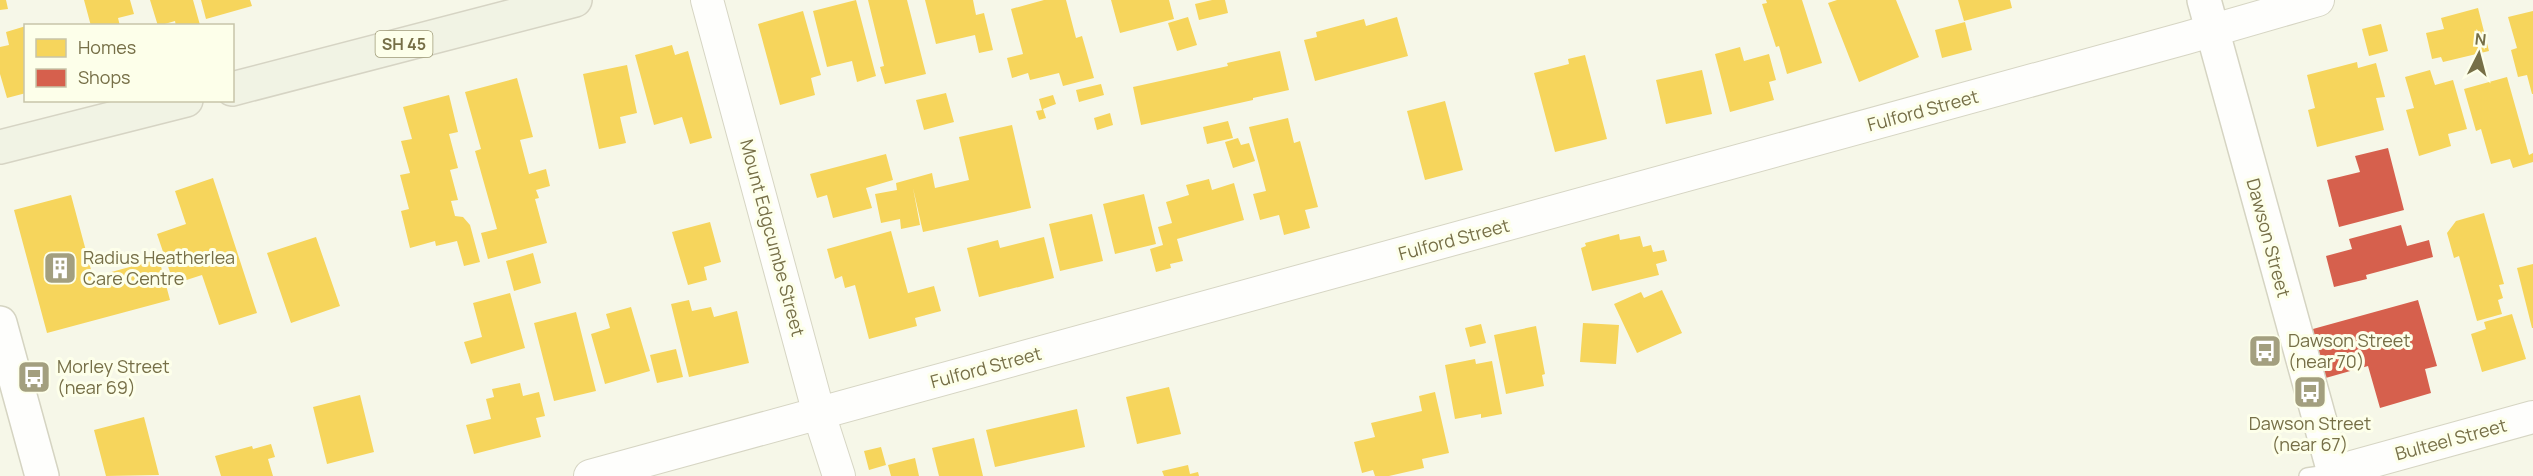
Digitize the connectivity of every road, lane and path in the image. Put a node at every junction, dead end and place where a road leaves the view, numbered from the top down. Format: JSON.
{"nodes":[{"id":1,"x":575,"y":0,"type":"edge"},
{"id":2,"x":707,"y":0,"type":"edge"},
{"id":3,"x":2318,"y":0,"type":"edge"},
{"id":4,"x":2208,"y":15,"type":"edge"},
{"id":5,"x":234,"y":88,"type":"edge"},
{"id":6,"x":178,"y":102,"type":"edge"},
{"id":7,"x":0,"y":147,"type":"edge"},
{"id":8,"x":0,"y":323,"type":"edge"},
{"id":9,"x":819,"y":414,"type":"junction"},
{"id":10,"x":2533,"y":417,"type":"edge"},
{"id":11,"x":2325,"y":474,"type":"edge"},
{"id":12,"x":42,"y":476,"type":"edge"},
{"id":13,"x":590,"y":476,"type":"edge"},
{"id":14,"x":839,"y":476,"type":"edge"}],
"edges":[{"from":1,"to":5,"type":"main road","number":"SH 45"},
{"from":2,"to":9,"type":"street","name":"Mount Edgcumbe Street"},
{"from":3,"to":4,"type":"street","name":"Fulford Street"},
{"from":4,"to":9,"type":"street","name":"Fulford Street"},
{"from":4,"to":11,"type":"street","name":"Dawson Street"},
{"from":6,"to":7,"type":"main road"},
{"from":8,"to":12,"type":"street"},
{"from":9,"to":13,"type":"street","name":"Fulford Street"},
{"from":9,"to":14,"type":"street","name":"Mount Edgcumbe Street"},
{"from":10,"to":11,"type":"street","name":"Bulteel Street"}]}
